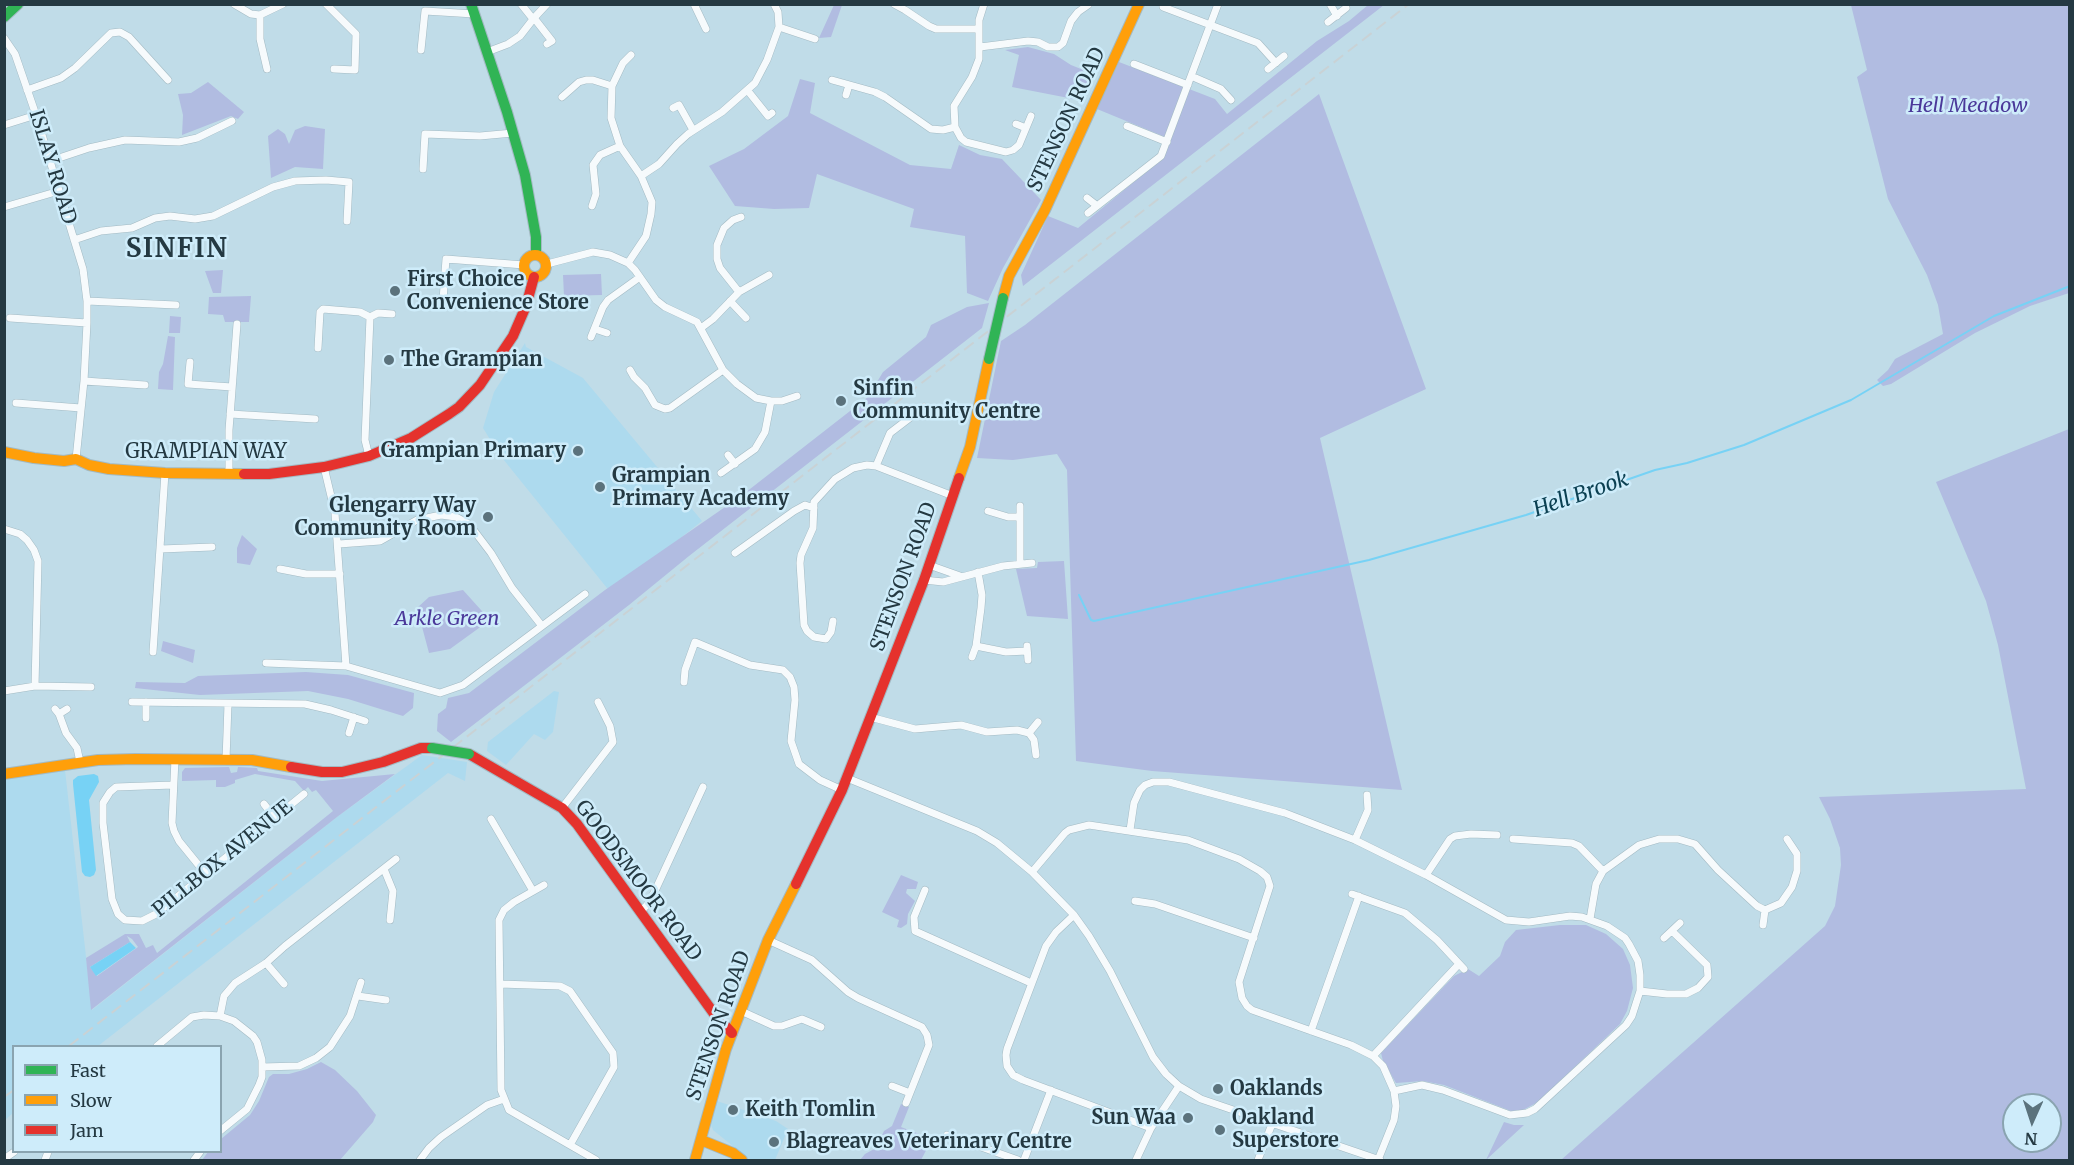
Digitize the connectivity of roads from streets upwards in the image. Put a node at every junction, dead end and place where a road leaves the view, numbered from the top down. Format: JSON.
{"nodes":[{"id":1,"x":18,"y":4,"type":"edge"},
{"id":2,"x":234,"y":4,"type":"edge"},
{"id":3,"x":283,"y":4,"type":"edge"},
{"id":4,"x":326,"y":4,"type":"edge"},
{"id":5,"x":521,"y":4,"type":"edge"},
{"id":6,"x":547,"y":4,"type":"edge"},
{"id":7,"x":694,"y":4,"type":"edge"},
{"id":8,"x":774,"y":4,"type":"edge"},
{"id":9,"x":894,"y":4,"type":"edge"},
{"id":10,"x":984,"y":4,"type":"edge"},
{"id":11,"x":1139,"y":4,"type":"edge"},
{"id":12,"x":1164,"y":4,"type":"edge"},
{"id":13,"x":1218,"y":4,"type":"edge"},
{"id":14,"x":1329,"y":4,"type":"edge"},
{"id":15,"x":1072,"y":5,"type":"edge"},
{"id":16,"x":1088,"y":5,"type":"edge"},
{"id":17,"x":1346,"y":8,"type":"dead end"},
{"id":18,"x":472,"y":9,"type":"edge"},
{"id":19,"x":1078,"y":12,"type":"junction"},
{"id":20,"x":260,"y":15,"type":"junction"},
{"id":21,"x":4,"y":16,"type":"edge"},
{"id":22,"x":1336,"y":16,"type":"junction"},
{"id":23,"x":534,"y":18,"type":"junction"},
{"id":24,"x":1328,"y":22,"type":"dead end"},
{"id":25,"x":1210,"y":26,"type":"junction"},
{"id":26,"x":779,"y":27,"type":"junction"},
{"id":27,"x":706,"y":29,"type":"dead end"},
{"id":28,"x":979,"y":29,"type":"junction"},
{"id":29,"x":4,"y":38,"type":"edge"},
{"id":30,"x":815,"y":39,"type":"dead end"},
{"id":31,"x":547,"y":44,"type":"dead end"},
{"id":32,"x":980,"y":47,"type":"junction"},
{"id":33,"x":421,"y":50,"type":"dead end"},
{"id":34,"x":487,"y":52,"type":"junction"},
{"id":35,"x":631,"y":55,"type":"dead end"},
{"id":36,"x":1284,"y":56,"type":"dead end"},
{"id":37,"x":1276,"y":63,"type":"junction"},
{"id":38,"x":1134,"y":64,"type":"dead end"},
{"id":39,"x":267,"y":69,"type":"dead end"},
{"id":40,"x":333,"y":69,"type":"dead end"},
{"id":41,"x":1268,"y":69,"type":"dead end"},
{"id":42,"x":1191,"y":76,"type":"junction"},
{"id":43,"x":168,"y":80,"type":"dead end"},
{"id":44,"x":832,"y":80,"type":"dead end"},
{"id":45,"x":849,"y":85,"type":"junction"},
{"id":46,"x":1188,"y":85,"type":"junction"},
{"id":47,"x":612,"y":86,"type":"junction"},
{"id":48,"x":27,"y":90,"type":"junction"},
{"id":49,"x":748,"y":91,"type":"junction"},
{"id":50,"x":846,"y":95,"type":"dead end"},
{"id":51,"x":562,"y":97,"type":"dead end"},
{"id":52,"x":1231,"y":100,"type":"dead end"},
{"id":53,"x":674,"y":108,"type":"dead end"},
{"id":54,"x":772,"y":113,"type":"dead end"},
{"id":55,"x":36,"y":115,"type":"junction"},
{"id":56,"x":1031,"y":117,"type":"dead end"},
{"id":57,"x":232,"y":121,"type":"dead end"},
{"id":58,"x":1016,"y":124,"type":"dead end"},
{"id":59,"x":4,"y":125,"type":"edge"},
{"id":60,"x":1127,"y":126,"type":"dead end"},
{"id":61,"x":955,"y":127,"type":"junction"},
{"id":62,"x":1026,"y":128,"type":"junction"},
{"id":63,"x":693,"y":130,"type":"junction"},
{"id":64,"x":513,"y":133,"type":"junction"},
{"id":65,"x":1167,"y":142,"type":"junction"},
{"id":66,"x":620,"y":146,"type":"junction"},
{"id":67,"x":50,"y":161,"type":"junction"},
{"id":68,"x":423,"y":169,"type":"dead end"},
{"id":69,"x":641,"y":176,"type":"junction"},
{"id":70,"x":59,"y":191,"type":"junction"},
{"id":71,"x":1088,"y":198,"type":"dead end"},
{"id":72,"x":1096,"y":205,"type":"junction"},
{"id":73,"x":592,"y":206,"type":"dead end"},
{"id":74,"x":4,"y":207,"type":"edge"},
{"id":75,"x":1088,"y":213,"type":"dead end"},
{"id":76,"x":741,"y":217,"type":"dead end"},
{"id":77,"x":347,"y":221,"type":"dead end"},
{"id":78,"x":74,"y":240,"type":"junction"},
{"id":79,"x":536,"y":254,"type":"junction"},
{"id":80,"x":628,"y":263,"type":"junction"},
{"id":81,"x":546,"y":264,"type":"junction"},
{"id":82,"x":524,"y":265,"type":"junction"},
{"id":83,"x":769,"y":275,"type":"dead end"},
{"id":84,"x":640,"y":277,"type":"junction"},
{"id":85,"x":534,"y":278,"type":"junction"},
{"id":86,"x":740,"y":292,"type":"junction"},
{"id":87,"x":87,"y":300,"type":"junction"},
{"id":88,"x":443,"y":300,"type":"dead end"},
{"id":89,"x":730,"y":301,"type":"junction"},
{"id":90,"x":177,"y":305,"type":"dead end"},
{"id":91,"x":392,"y":314,"type":"dead end"},
{"id":92,"x":370,"y":317,"type":"junction"},
{"id":93,"x":10,"y":318,"type":"dead end"},
{"id":94,"x":746,"y":318,"type":"dead end"},
{"id":95,"x":87,"y":322,"type":"junction"},
{"id":96,"x":237,"y":324,"type":"dead end"},
{"id":97,"x":701,"y":328,"type":"junction"},
{"id":98,"x":595,"y":329,"type":"junction"},
{"id":99,"x":607,"y":333,"type":"dead end"},
{"id":100,"x":591,"y":337,"type":"dead end"},
{"id":101,"x":318,"y":348,"type":"dead end"},
{"id":102,"x":190,"y":362,"type":"dead end"},
{"id":103,"x":630,"y":370,"type":"dead end"},
{"id":104,"x":723,"y":370,"type":"junction"},
{"id":105,"x":84,"y":381,"type":"junction"},
{"id":106,"x":146,"y":385,"type":"dead end"},
{"id":107,"x":232,"y":387,"type":"junction"},
{"id":108,"x":796,"y":396,"type":"dead end"},
{"id":109,"x":771,"y":401,"type":"junction"},
{"id":110,"x":16,"y":404,"type":"dead end"},
{"id":111,"x":924,"y":407,"type":"dead end"},
{"id":112,"x":81,"y":408,"type":"junction"},
{"id":113,"x":230,"y":414,"type":"junction"},
{"id":114,"x":315,"y":419,"type":"dead end"},
{"id":115,"x":4,"y":452,"type":"edge"},
{"id":116,"x":728,"y":455,"type":"dead end"},
{"id":117,"x":369,"y":456,"type":"junction"},
{"id":118,"x":76,"y":459,"type":"junction"},
{"id":119,"x":735,"y":464,"type":"junction"},
{"id":120,"x":876,"y":466,"type":"junction"},
{"id":121,"x":324,"y":467,"type":"junction"},
{"id":122,"x":165,"y":473,"type":"junction"},
{"id":123,"x":722,"y":473,"type":"dead end"},
{"id":124,"x":229,"y":474,"type":"junction"},
{"id":125,"x":953,"y":495,"type":"junction"},
{"id":126,"x":1020,"y":506,"type":"dead end"},
{"id":127,"x":814,"y":508,"type":"junction"},
{"id":128,"x":988,"y":511,"type":"dead end"},
{"id":129,"x":1020,"y":517,"type":"junction"},
{"id":130,"x":4,"y":529,"type":"edge"},
{"id":131,"x":339,"y":544,"type":"junction"},
{"id":132,"x":213,"y":547,"type":"dead end"},
{"id":133,"x":161,"y":549,"type":"junction"},
{"id":134,"x":735,"y":554,"type":"dead end"},
{"id":135,"x":1032,"y":563,"type":"dead end"},
{"id":136,"x":1020,"y":564,"type":"junction"},
{"id":137,"x":929,"y":565,"type":"junction"},
{"id":138,"x":280,"y":569,"type":"dead end"},
{"id":139,"x":978,"y":572,"type":"junction"},
{"id":140,"x":340,"y":574,"type":"junction"},
{"id":141,"x":960,"y":576,"type":"junction"},
{"id":142,"x":924,"y":580,"type":"junction"},
{"id":143,"x":585,"y":594,"type":"dead end"},
{"id":144,"x":833,"y":621,"type":"dead end"},
{"id":145,"x":542,"y":626,"type":"junction"},
{"id":146,"x":976,"y":646,"type":"junction"},
{"id":147,"x":153,"y":652,"type":"dead end"},
{"id":148,"x":972,"y":657,"type":"dead end"},
{"id":149,"x":1028,"y":660,"type":"dead end"},
{"id":150,"x":266,"y":663,"type":"dead end"},
{"id":151,"x":346,"y":666,"type":"junction"},
{"id":152,"x":684,"y":682,"type":"dead end"},
{"id":153,"x":35,"y":686,"type":"junction"},
{"id":154,"x":91,"y":687,"type":"dead end"},
{"id":155,"x":4,"y":691,"type":"edge"},
{"id":156,"x":132,"y":702,"type":"dead end"},
{"id":157,"x":146,"y":702,"type":"junction"},
{"id":158,"x":598,"y":702,"type":"dead end"},
{"id":159,"x":228,"y":704,"type":"junction"},
{"id":160,"x":67,"y":709,"type":"dead end"},
{"id":161,"x":354,"y":717,"type":"junction"},
{"id":162,"x":870,"y":717,"type":"junction"},
{"id":163,"x":146,"y":718,"type":"dead end"},
{"id":164,"x":365,"y":721,"type":"dead end"},
{"id":165,"x":1038,"y":722,"type":"dead end"},
{"id":166,"x":349,"y":733,"type":"dead end"},
{"id":167,"x":1029,"y":733,"type":"junction"},
{"id":168,"x":1036,"y":755,"type":"dead end"},
{"id":169,"x":175,"y":759,"type":"junction"},
{"id":170,"x":226,"y":760,"type":"junction"},
{"id":171,"x":80,"y":762,"type":"junction"},
{"id":172,"x":4,"y":774,"type":"edge"},
{"id":173,"x":847,"y":778,"type":"junction"},
{"id":174,"x":173,"y":785,"type":"junction"},
{"id":175,"x":703,"y":787,"type":"dead end"},
{"id":176,"x":842,"y":790,"type":"junction"},
{"id":177,"x":304,"y":794,"type":"dead end"},
{"id":178,"x":1367,"y":795,"type":"dead end"},
{"id":179,"x":264,"y":804,"type":"dead end"},
{"id":180,"x":562,"y":808,"type":"junction"},
{"id":181,"x":274,"y":818,"type":"junction"},
{"id":182,"x":491,"y":819,"type":"dead end"},
{"id":183,"x":1130,"y":830,"type":"junction"},
{"id":184,"x":1497,"y":835,"type":"dead end"},
{"id":185,"x":1787,"y":839,"type":"dead end"},
{"id":186,"x":1355,"y":840,"type":"junction"},
{"id":187,"x":1513,"y":840,"type":"dead end"},
{"id":188,"x":1807,"y":852,"type":"dead end"},
{"id":189,"x":1797,"y":854,"type":"junction"},
{"id":190,"x":396,"y":859,"type":"dead end"},
{"id":191,"x":384,"y":869,"type":"junction"},
{"id":192,"x":1603,"y":871,"type":"junction"},
{"id":193,"x":1032,"y":872,"type":"junction"},
{"id":194,"x":205,"y":873,"type":"junction"},
{"id":195,"x":1426,"y":875,"type":"junction"},
{"id":196,"x":544,"y":885,"type":"dead end"},
{"id":197,"x":925,"y":890,"type":"dead end"},
{"id":198,"x":533,"y":891,"type":"junction"},
{"id":199,"x":1352,"y":894,"type":"dead end"},
{"id":200,"x":1359,"y":896,"type":"junction"},
{"id":201,"x":1134,"y":901,"type":"dead end"},
{"id":202,"x":1765,"y":910,"type":"junction"},
{"id":203,"x":640,"y":912,"type":"junction"},
{"id":204,"x":1074,"y":915,"type":"junction"},
{"id":205,"x":1590,"y":919,"type":"junction"},
{"id":206,"x":390,"y":920,"type":"dead end"},
{"id":207,"x":1680,"y":923,"type":"dead end"},
{"id":208,"x":1763,"y":925,"type":"dead end"},
{"id":209,"x":1672,"y":931,"type":"junction"},
{"id":210,"x":1254,"y":938,"type":"junction"},
{"id":211,"x":1664,"y":938,"type":"dead end"},
{"id":212,"x":768,"y":940,"type":"junction"},
{"id":213,"x":266,"y":963,"type":"junction"},
{"id":214,"x":361,"y":982,"type":"dead end"},
{"id":215,"x":1031,"y":983,"type":"junction"},
{"id":216,"x":284,"y":984,"type":"dead end"},
{"id":217,"x":500,"y":984,"type":"junction"},
{"id":218,"x":1640,"y":991,"type":"junction"},
{"id":219,"x":358,"y":996,"type":"junction"},
{"id":220,"x":386,"y":1000,"type":"dead end"},
{"id":221,"x":741,"y":1011,"type":"junction"},
{"id":222,"x":220,"y":1016,"type":"junction"},
{"id":223,"x":821,"y":1027,"type":"dead end"},
{"id":224,"x":1311,"y":1031,"type":"junction"},
{"id":225,"x":732,"y":1033,"type":"junction"},
{"id":226,"x":158,"y":1045,"type":"edge"},
{"id":227,"x":1373,"y":1056,"type":"junction"},
{"id":228,"x":262,"y":1067,"type":"junction"},
{"id":229,"x":892,"y":1086,"type":"dead end"},
{"id":230,"x":1179,"y":1086,"type":"junction"},
{"id":231,"x":1051,"y":1090,"type":"junction"},
{"id":232,"x":1394,"y":1091,"type":"junction"},
{"id":233,"x":910,"y":1093,"type":"junction"},
{"id":234,"x":504,"y":1099,"type":"junction"},
{"id":235,"x":906,"y":1103,"type":"dead end"},
{"id":236,"x":1272,"y":1124,"type":"junction"},
{"id":237,"x":1151,"y":1128,"type":"junction"},
{"id":238,"x":222,"y":1129,"type":"edge"},
{"id":239,"x":947,"y":1135,"type":"dead end"},
{"id":240,"x":701,"y":1140,"type":"junction"},
{"id":241,"x":570,"y":1145,"type":"junction"},
{"id":242,"x":1379,"y":1160,"type":"edge"},
{"id":243,"x":420,"y":1161,"type":"edge"},
{"id":244,"x":596,"y":1161,"type":"edge"},
{"id":245,"x":695,"y":1161,"type":"edge"},
{"id":246,"x":742,"y":1161,"type":"edge"},
{"id":247,"x":1018,"y":1161,"type":"edge"},
{"id":248,"x":1024,"y":1161,"type":"edge"},
{"id":249,"x":1136,"y":1161,"type":"edge"},
{"id":250,"x":1258,"y":1161,"type":"edge"}],
"edges":[{"from":1,"to":21,"type":"street"},
{"from":2,"to":20,"type":"street"},
{"from":3,"to":20,"type":"street"},
{"from":4,"to":40,"type":"street"},
{"from":5,"to":23,"type":"street"},
{"from":6,"to":23,"type":"street"},
{"from":7,"to":27,"type":"street"},
{"from":8,"to":26,"type":"street"},
{"from":9,"to":28,"type":"street"},
{"from":10,"to":28,"type":"street"},
{"from":11,"to":125,"type":"street","name":"STENSON ROAD","bridge":true},
{"from":12,"to":25,"type":"street"},
{"from":13,"to":25,"type":"street"},
{"from":14,"to":22,"type":"street"},
{"from":15,"to":19,"type":"street"},
{"from":16,"to":19,"type":"street"},
{"from":17,"to":22,"type":"street"},
{"from":18,"to":33,"type":"street"},
{"from":18,"to":34,"type":"street"},
{"from":19,"to":32,"type":"street"},
{"from":20,"to":39,"type":"street"},
{"from":22,"to":24,"type":"street"},
{"from":23,"to":31,"type":"street"},
{"from":23,"to":34,"type":"street"},
{"from":25,"to":37,"type":"street"},
{"from":25,"to":42,"type":"street"},
{"from":26,"to":30,"type":"street"},
{"from":26,"to":49,"type":"street"},
{"from":28,"to":32,"type":"street"},
{"from":29,"to":48,"type":"street","name":"ISLAY ROAD"},
{"from":32,"to":61,"type":"street"},
{"from":34,"to":64,"type":"street"},
{"from":35,"to":47,"type":"street"},
{"from":36,"to":37,"type":"street"},
{"from":37,"to":41,"type":"street"},
{"from":38,"to":46,"type":"street"},
{"from":42,"to":46,"type":"street"},
{"from":42,"to":52,"type":"street"},
{"from":43,"to":48,"type":"street"},
{"from":44,"to":45,"type":"street"},
{"from":45,"to":50,"type":"street"},
{"from":45,"to":61,"type":"street"},
{"from":46,"to":65,"type":"street"},
{"from":47,"to":51,"type":"street"},
{"from":47,"to":66,"type":"street"},
{"from":48,"to":55,"type":"street","name":"ISLAY ROAD"},
{"from":49,"to":54,"type":"street"},
{"from":49,"to":63,"type":"street"},
{"from":53,"to":63,"type":"street"},
{"from":55,"to":59,"type":"street"},
{"from":55,"to":67,"type":"street","name":"ISLAY ROAD"},
{"from":56,"to":62,"type":"street"},
{"from":57,"to":67,"type":"street"},
{"from":58,"to":62,"type":"street"},
{"from":60,"to":65,"type":"street"},
{"from":61,"to":62,"type":"street"},
{"from":63,"to":69,"type":"street"},
{"from":64,"to":68,"type":"street"},
{"from":64,"to":79,"type":"street"},
{"from":65,"to":72,"type":"street"},
{"from":66,"to":69,"type":"street"},
{"from":66,"to":73,"type":"street"},
{"from":67,"to":70,"type":"street","name":"ISLAY ROAD"},
{"from":69,"to":80,"type":"street"},
{"from":70,"to":74,"type":"street"},
{"from":70,"to":78,"type":"street","name":"ISLAY ROAD"},
{"from":71,"to":72,"type":"street"},
{"from":72,"to":75,"type":"street"},
{"from":76,"to":86,"type":"street"},
{"from":77,"to":78,"type":"street"},
{"from":78,"to":87,"type":"street","name":"ISLAY ROAD"},
{"from":79,"to":81,"type":"street"},
{"from":79,"to":82,"type":"street"},
{"from":80,"to":81,"type":"street"},
{"from":80,"to":84,"type":"street"},
{"from":81,"to":85,"type":"street"},
{"from":82,"to":85,"type":"street"},
{"from":82,"to":88,"type":"street"},
{"from":83,"to":86,"type":"street"},
{"from":84,"to":97,"type":"street"},
{"from":84,"to":98,"type":"street"},
{"from":85,"to":117,"type":"street","name":"GRAMPIAN WAY"},
{"from":86,"to":89,"type":"street"},
{"from":87,"to":90,"type":"street"},
{"from":87,"to":95,"type":"street","name":"ISLAY ROAD"},
{"from":89,"to":94,"type":"street"},
{"from":89,"to":97,"type":"street"},
{"from":91,"to":92,"type":"street"},
{"from":92,"to":101,"type":"street"},
{"from":92,"to":117,"type":"street"},
{"from":93,"to":95,"type":"street"},
{"from":95,"to":105,"type":"street","name":"ISLAY ROAD"},
{"from":96,"to":107,"type":"street"},
{"from":97,"to":104,"type":"street"},
{"from":98,"to":99,"type":"street"},
{"from":98,"to":100,"type":"street"},
{"from":102,"to":107,"type":"street"},
{"from":103,"to":104,"type":"street"},
{"from":104,"to":109,"type":"street"},
{"from":105,"to":106,"type":"street"},
{"from":105,"to":112,"type":"street","name":"ISLAY ROAD"},
{"from":107,"to":113,"type":"street"},
{"from":108,"to":109,"type":"street"},
{"from":109,"to":119,"type":"street"},
{"from":110,"to":112,"type":"street"},
{"from":111,"to":120,"type":"street"},
{"from":112,"to":118,"type":"street","name":"ISLAY ROAD"},
{"from":113,"to":114,"type":"street"},
{"from":113,"to":124,"type":"street"},
{"from":115,"to":118,"type":"street","name":"GRAMPIAN WAY"},
{"from":116,"to":119,"type":"street"},
{"from":117,"to":121,"type":"street","name":"GRAMPIAN WAY"},
{"from":118,"to":122,"type":"street","name":"GRAMPIAN WAY"},
{"from":119,"to":123,"type":"street"},
{"from":120,"to":125,"type":"street"},
{"from":120,"to":127,"type":"street"},
{"from":121,"to":124,"type":"street","name":"GRAMPIAN WAY"},
{"from":121,"to":131,"type":"street"},
{"from":122,"to":124,"type":"street","name":"GRAMPIAN WAY"},
{"from":122,"to":133,"type":"street"},
{"from":125,"to":137,"type":"street","name":"STENSON ROAD"},
{"from":126,"to":129,"type":"street"},
{"from":127,"to":134,"type":"street"},
{"from":127,"to":144,"type":"street"},
{"from":128,"to":129,"type":"street"},
{"from":129,"to":136,"type":"street"},
{"from":130,"to":153,"type":"street"},
{"from":131,"to":140,"type":"street"},
{"from":131,"to":145,"type":"street"},
{"from":132,"to":133,"type":"street"},
{"from":133,"to":147,"type":"street"},
{"from":135,"to":136,"type":"street"},
{"from":136,"to":139,"type":"street"},
{"from":137,"to":141,"type":"street"},
{"from":137,"to":142,"type":"street","name":"STENSON ROAD"},
{"from":138,"to":140,"type":"street"},
{"from":139,"to":141,"type":"street"},
{"from":139,"to":146,"type":"street"},
{"from":140,"to":151,"type":"street"},
{"from":141,"to":142,"type":"street"},
{"from":142,"to":162,"type":"street","name":"STENSON ROAD"},
{"from":143,"to":145,"type":"street"},
{"from":145,"to":151,"type":"street"},
{"from":146,"to":148,"type":"street"},
{"from":146,"to":149,"type":"street"},
{"from":150,"to":151,"type":"street"},
{"from":152,"to":176,"type":"street"},
{"from":153,"to":154,"type":"street"},
{"from":153,"to":155,"type":"street"},
{"from":156,"to":157,"type":"street"},
{"from":157,"to":159,"type":"street"},
{"from":157,"to":163,"type":"street"},
{"from":158,"to":180,"type":"street"},
{"from":159,"to":161,"type":"street"},
{"from":159,"to":170,"type":"street"},
{"from":160,"to":171,"type":"street"},
{"from":161,"to":164,"type":"street"},
{"from":161,"to":166,"type":"street"},
{"from":162,"to":167,"type":"street"},
{"from":162,"to":173,"type":"street","name":"STENSON ROAD"},
{"from":165,"to":167,"type":"street"},
{"from":167,"to":168,"type":"street"},
{"from":169,"to":170,"type":"street","name":"GOODSMOOR ROAD"},
{"from":169,"to":171,"type":"street","name":"GOODSMOOR ROAD"},
{"from":169,"to":174,"type":"street"},
{"from":170,"to":180,"type":"street","name":"GOODSMOOR ROAD","bridge":true},
{"from":171,"to":172,"type":"street","name":"GOODSMOOR ROAD"},
{"from":173,"to":176,"type":"street","name":"STENSON ROAD"},
{"from":173,"to":193,"type":"street"},
{"from":174,"to":194,"type":"street"},
{"from":174,"to":194,"type":"street","name":"PILLBOX AVENUE"},
{"from":175,"to":203,"type":"street"},
{"from":176,"to":212,"type":"street","name":"STENSON ROAD"},
{"from":177,"to":181,"type":"street","name":"PILLBOX AVENUE"},
{"from":178,"to":186,"type":"street"},
{"from":179,"to":181,"type":"street"},
{"from":180,"to":203,"type":"street","name":"GOODSMOOR ROAD"},
{"from":181,"to":194,"type":"street","name":"PILLBOX AVENUE"},
{"from":182,"to":198,"type":"street"},
{"from":183,"to":186,"type":"street"},
{"from":183,"to":193,"type":"street"},
{"from":183,"to":210,"type":"street"},
{"from":184,"to":195,"type":"street"},
{"from":185,"to":189,"type":"street"},
{"from":186,"to":195,"type":"street"},
{"from":187,"to":192,"type":"street"},
{"from":188,"to":189,"type":"street"},
{"from":189,"to":202,"type":"street"},
{"from":190,"to":191,"type":"street"},
{"from":191,"to":206,"type":"street"},
{"from":191,"to":213,"type":"street"},
{"from":192,"to":202,"type":"street"},
{"from":192,"to":205,"type":"street"},
{"from":193,"to":204,"type":"street"},
{"from":195,"to":205,"type":"street"},
{"from":196,"to":198,"type":"street"},
{"from":197,"to":215,"type":"street"},
{"from":198,"to":217,"type":"street"},
{"from":199,"to":200,"type":"street"},
{"from":200,"to":224,"type":"street"},
{"from":200,"to":227,"type":"street"},
{"from":201,"to":210,"type":"street"},
{"from":202,"to":208,"type":"street"},
{"from":203,"to":225,"type":"street","name":"GOODSMOOR ROAD"},
{"from":204,"to":215,"type":"street"},
{"from":204,"to":230,"type":"street"},
{"from":205,"to":218,"type":"street"},
{"from":207,"to":209,"type":"street"},
{"from":209,"to":211,"type":"street"},
{"from":209,"to":218,"type":"street"},
{"from":210,"to":224,"type":"street"},
{"from":212,"to":221,"type":"street","name":"STENSON ROAD"},
{"from":212,"to":233,"type":"street"},
{"from":213,"to":216,"type":"street"},
{"from":213,"to":222,"type":"street"},
{"from":214,"to":219,"type":"street"},
{"from":215,"to":231,"type":"street"},
{"from":217,"to":234,"type":"street"},
{"from":217,"to":241,"type":"street"},
{"from":218,"to":232,"type":"street"},
{"from":219,"to":220,"type":"street"},
{"from":219,"to":228,"type":"street"},
{"from":221,"to":223,"type":"street"},
{"from":221,"to":225,"type":"street","name":"STENSON ROAD"},
{"from":222,"to":226,"type":"street"},
{"from":222,"to":228,"type":"street"},
{"from":224,"to":227,"type":"street"},
{"from":225,"to":240,"type":"street","name":"STENSON ROAD"},
{"from":227,"to":232,"type":"street"},
{"from":228,"to":238,"type":"street"},
{"from":229,"to":233,"type":"street"},
{"from":230,"to":236,"type":"street"},
{"from":230,"to":237,"type":"street"},
{"from":231,"to":237,"type":"street"},
{"from":231,"to":248,"type":"street"},
{"from":232,"to":242,"type":"street"},
{"from":233,"to":235,"type":"street"},
{"from":234,"to":241,"type":"street"},
{"from":234,"to":243,"type":"street"},
{"from":236,"to":242,"type":"street"},
{"from":236,"to":250,"type":"street"},
{"from":237,"to":249,"type":"street"},
{"from":239,"to":247,"type":"street"},
{"from":240,"to":245,"type":"street","name":"STENSON ROAD"},
{"from":240,"to":246,"type":"street"},
{"from":241,"to":244,"type":"street"}]}
